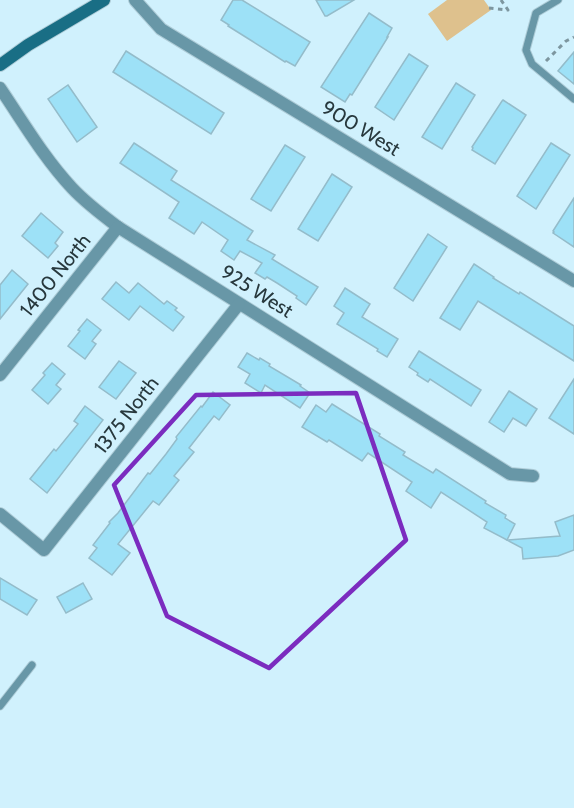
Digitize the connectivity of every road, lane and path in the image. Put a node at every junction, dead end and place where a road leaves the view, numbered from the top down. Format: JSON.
{"nodes":[{"id":1,"x":105,"y":0,"type":"edge"},
{"id":2,"x":135,"y":0,"type":"edge"},
{"id":3,"x":501,"y":0,"type":"edge"},
{"id":4,"x":558,"y":0,"type":"edge"},
{"id":5,"x":489,"y":8,"type":"dead end"},
{"id":6,"x":574,"y":37,"type":"edge"},
{"id":7,"x":545,"y":63,"type":"dead end"},
{"id":8,"x":0,"y":65,"type":"edge"},
{"id":9,"x":0,"y":88,"type":"edge"},
{"id":10,"x":574,"y":99,"type":"edge"},
{"id":11,"x":118,"y":227,"type":"junction"},
{"id":12,"x":574,"y":281,"type":"edge"},
{"id":13,"x":239,"y":304,"type":"junction"},
{"id":14,"x":0,"y":375,"type":"edge"},
{"id":15,"x":533,"y":476,"type":"dead end"},
{"id":16,"x":0,"y":514,"type":"edge"},
{"id":17,"x":32,"y":665,"type":"dead end"},
{"id":18,"x":0,"y":706,"type":"edge"}],
"edges":[{"from":1,"to":8,"type":"main road"},
{"from":2,"to":12,"type":"street","name":"900 West"},
{"from":3,"to":5,"type":"path"},
{"from":4,"to":10,"type":"lane"},
{"from":6,"to":7,"type":"path"},
{"from":9,"to":11,"type":"street","name":"925 West"},
{"from":11,"to":13,"type":"street","name":"925 West"},
{"from":11,"to":14,"type":"street","name":"1400 North"},
{"from":13,"to":15,"type":"street","name":"925 West"},
{"from":13,"to":16,"type":"street","name":"1375 North"},
{"from":17,"to":18,"type":"lane"}]}
